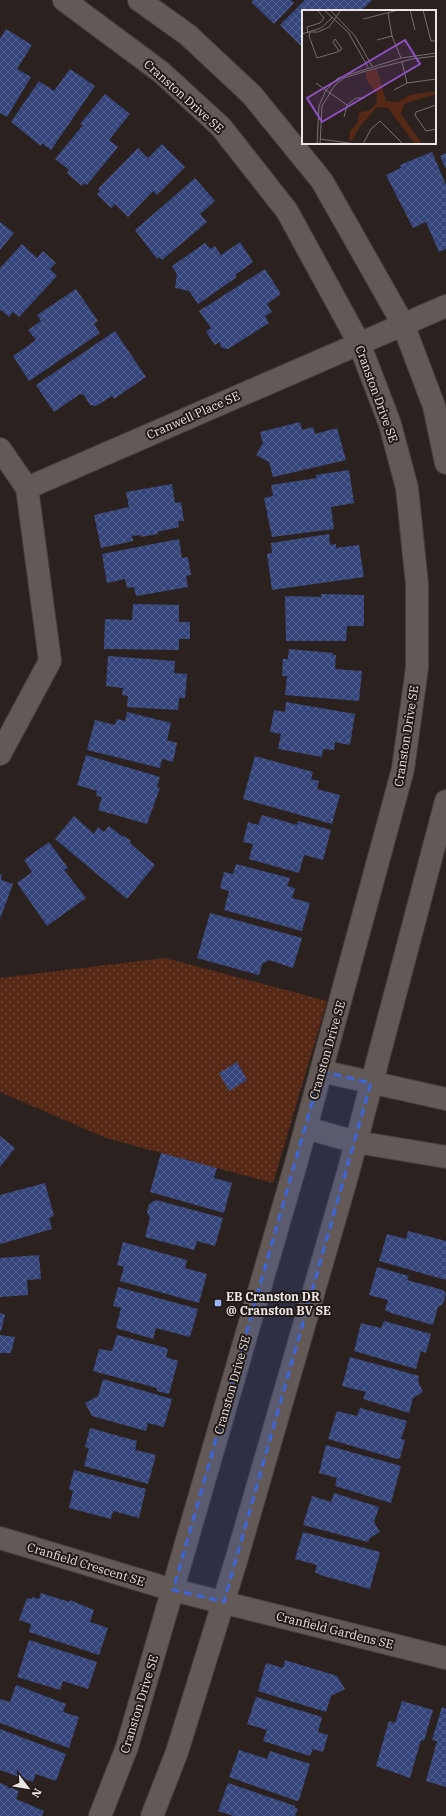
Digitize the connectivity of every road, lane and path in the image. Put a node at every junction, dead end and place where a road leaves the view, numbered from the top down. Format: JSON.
{"nodes":[{"id":1,"x":64,"y":0,"type":"edge"},
{"id":2,"x":139,"y":0,"type":"edge"},
{"id":3,"x":446,"y":306,"type":"edge"},
{"id":4,"x":403,"y":324,"type":"junction"},
{"id":5,"x":359,"y":343,"type":"junction"},
{"id":6,"x":0,"y":449,"type":"edge"},
{"id":7,"x":446,"y":463,"type":"edge"},
{"id":8,"x":27,"y":488,"type":"junction"},
{"id":9,"x":0,"y":754,"type":"edge"},
{"id":10,"x":446,"y":801,"type":"edge"},
{"id":11,"x":321,"y":1071,"type":"junction"},
{"id":12,"x":371,"y":1083,"type":"junction"},
{"id":13,"x":446,"y":1099,"type":"edge"},
{"id":14,"x":306,"y":1128,"type":"junction"},
{"id":15,"x":356,"y":1142,"type":"junction"},
{"id":16,"x":446,"y":1157,"type":"edge"},
{"id":17,"x":0,"y":1538,"type":"edge"},
{"id":18,"x":173,"y":1590,"type":"junction"},
{"id":19,"x":224,"y":1602,"type":"junction"},
{"id":20,"x":446,"y":1658,"type":"edge"},
{"id":21,"x":100,"y":1816,"type":"edge"},
{"id":22,"x":152,"y":1816,"type":"edge"}],
"edges":[{"from":1,"to":5,"type":"street","name":"Cranston Drive SE"},
{"from":2,"to":4,"type":"street"},
{"from":3,"to":4,"type":"street","name":"Cranwell Place SE"},
{"from":4,"to":5,"type":"street","name":"Cranwell Place SE"},
{"from":4,"to":7,"type":"street"},
{"from":5,"to":8,"type":"street","name":"Cranwell Place SE"},
{"from":5,"to":11,"type":"street","name":"Cranston Drive SE"},
{"from":6,"to":8,"type":"street"},
{"from":8,"to":9,"type":"street"},
{"from":10,"to":12,"type":"street"},
{"from":11,"to":12,"type":"street"},
{"from":11,"to":14,"type":"street","name":"Cranston Drive SE"},
{"from":12,"to":13,"type":"street"},
{"from":12,"to":15,"type":"street"},
{"from":14,"to":15,"type":"street"},
{"from":14,"to":18,"type":"street","name":"Cranston Drive SE"},
{"from":15,"to":16,"type":"street"},
{"from":15,"to":19,"type":"street"},
{"from":17,"to":18,"type":"street","name":"Cranfield Crescent SE"},
{"from":18,"to":19,"type":"street"},
{"from":18,"to":21,"type":"street","name":"Cranston Drive SE"},
{"from":19,"to":20,"type":"street","name":"Cranfield Gardens SE"},
{"from":19,"to":22,"type":"street"}]}
